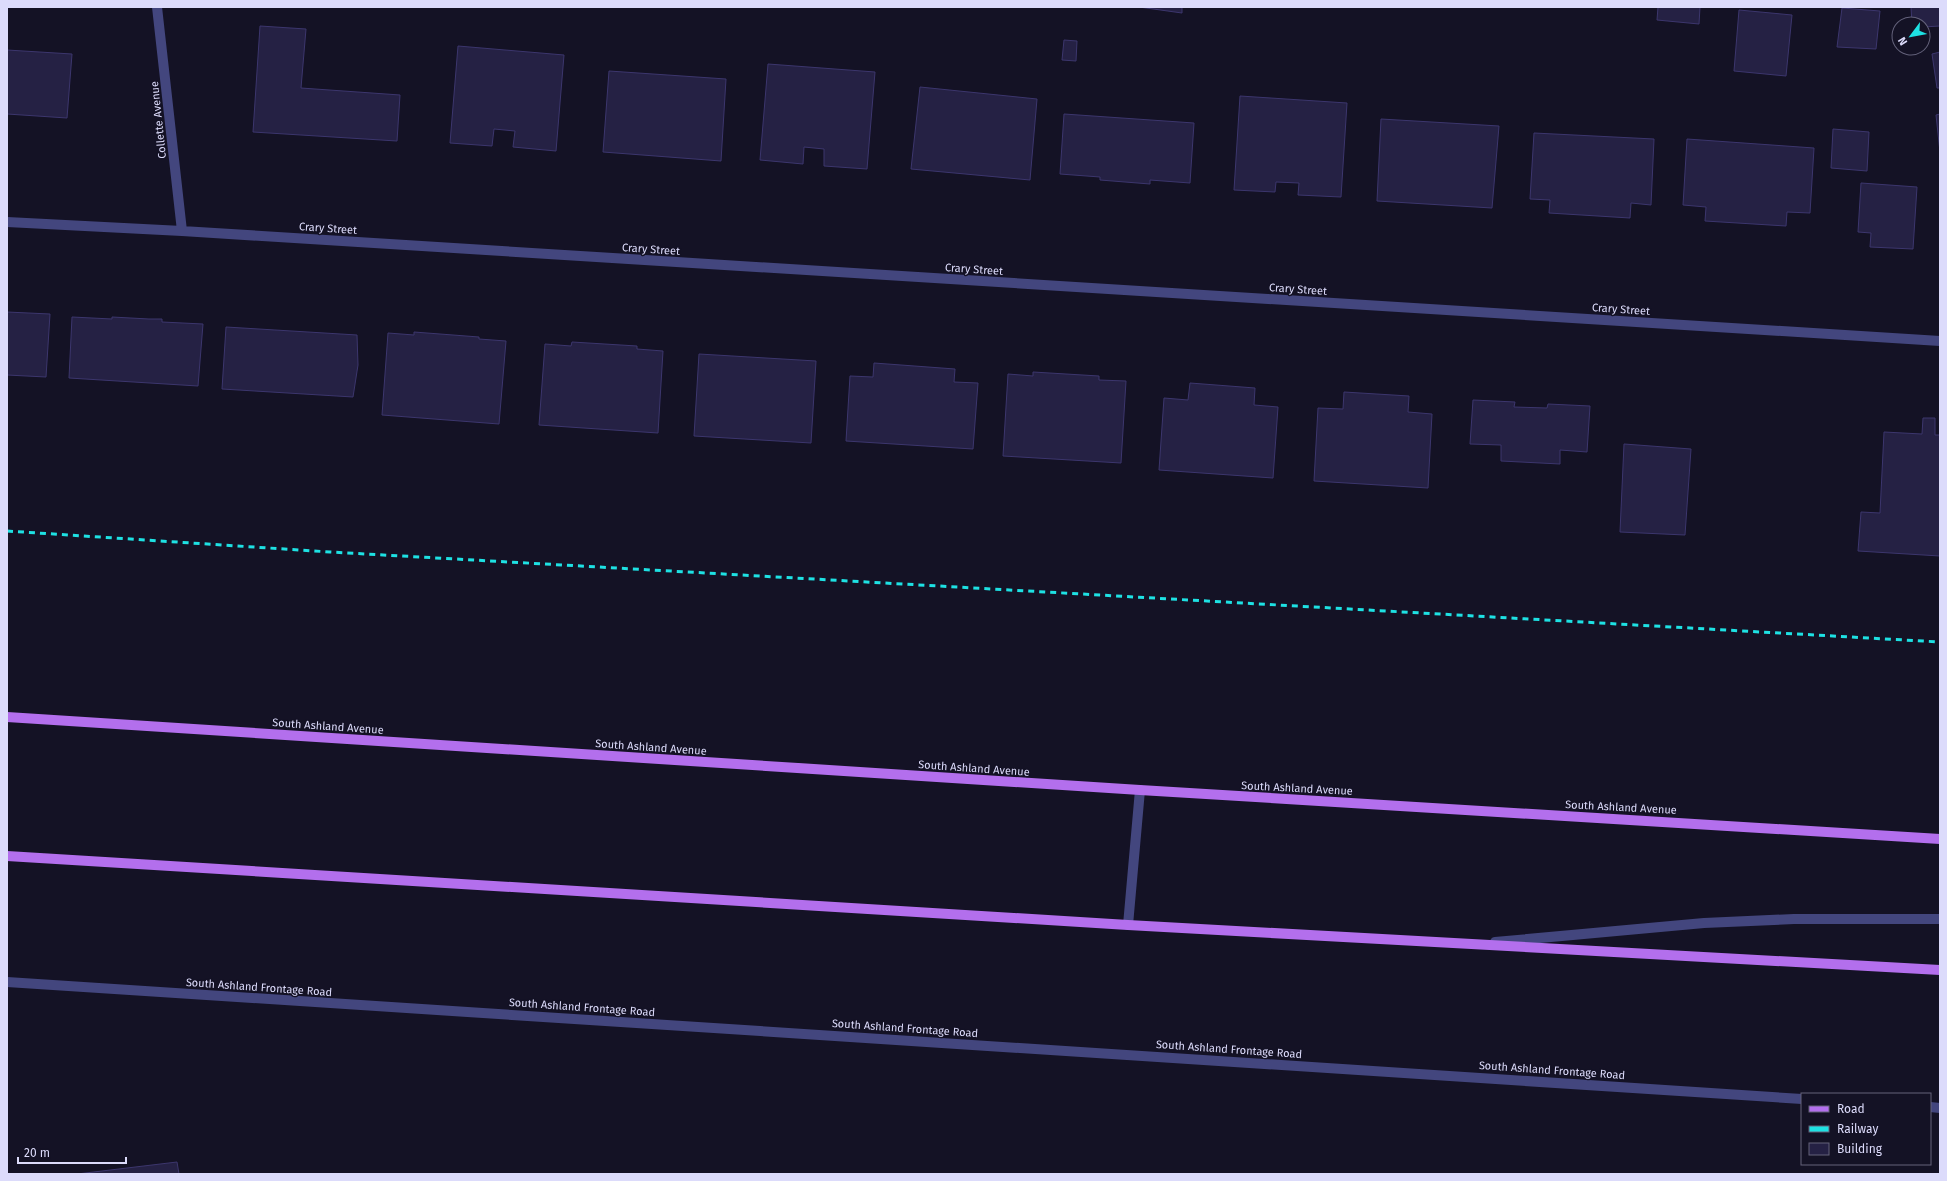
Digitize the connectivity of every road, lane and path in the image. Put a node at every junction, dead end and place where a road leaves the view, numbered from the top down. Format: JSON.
{"nodes":[{"id":1,"x":157,"y":7,"type":"edge"},
{"id":2,"x":7,"y":222,"type":"edge"},
{"id":3,"x":182,"y":231,"type":"junction"},
{"id":4,"x":1940,"y":341,"type":"edge"},
{"id":5,"x":7,"y":717,"type":"edge"},
{"id":6,"x":1140,"y":790,"type":"junction"},
{"id":7,"x":1940,"y":839,"type":"edge"},
{"id":8,"x":7,"y":856,"type":"edge"},
{"id":9,"x":1940,"y":919,"type":"edge"},
{"id":10,"x":1128,"y":925,"type":"junction"},
{"id":11,"x":1474,"y":944,"type":"junction"},
{"id":12,"x":1940,"y":970,"type":"edge"},
{"id":13,"x":7,"y":982,"type":"edge"},
{"id":14,"x":1801,"y":1099,"type":"edge"}],
"edges":[{"from":1,"to":3,"type":"street","name":"Collette Avenue"},
{"from":2,"to":3,"type":"street","name":"Crary Street"},
{"from":3,"to":4,"type":"street","name":"Crary Street"},
{"from":5,"to":6,"type":"main road","name":"South Ashland Avenue"},
{"from":6,"to":7,"type":"main road","name":"South Ashland Avenue"},
{"from":6,"to":10,"type":"street"},
{"from":8,"to":10,"type":"main road"},
{"from":9,"to":11,"type":"street"},
{"from":10,"to":11,"type":"main road"},
{"from":11,"to":12,"type":"main road"},
{"from":13,"to":14,"type":"street","name":"South Ashland Frontage Road"}]}
